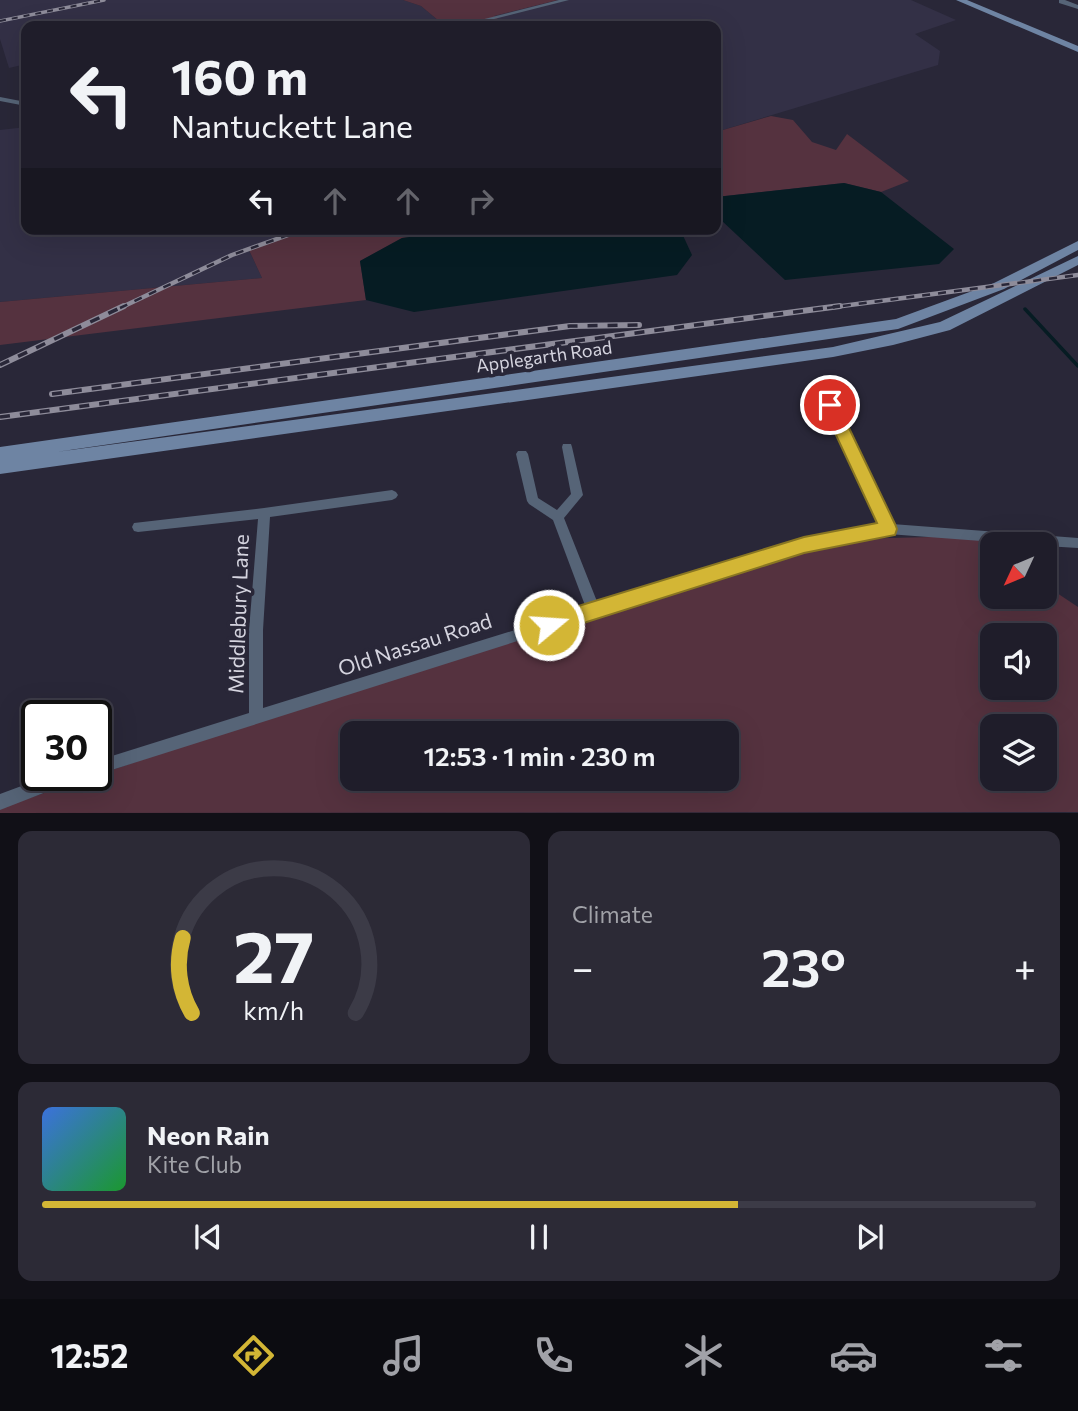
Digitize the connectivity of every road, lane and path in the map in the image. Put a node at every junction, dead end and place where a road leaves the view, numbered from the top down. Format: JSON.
{"nodes":[{"id":1,"x":566,"y":0,"type":"edge"},
{"id":2,"x":960,"y":0,"type":"edge"},
{"id":3,"x":1062,"y":0,"type":"edge"},
{"id":4,"x":1078,"y":7,"type":"edge"},
{"id":5,"x":480,"y":21,"type":"edge"},
{"id":6,"x":1078,"y":49,"type":"edge"},
{"id":7,"x":0,"y":99,"type":"edge"},
{"id":8,"x":21,"y":103,"type":"edge"},
{"id":9,"x":1078,"y":245,"type":"edge"},
{"id":10,"x":1078,"y":260,"type":"edge"},
{"id":11,"x":830,"y":405,"type":"dead end"},
{"id":12,"x":567,"y":447,"type":"dead end"},
{"id":13,"x":0,"y":454,"type":"edge"},
{"id":14,"x":522,"y":454,"type":"dead end"},
{"id":15,"x":0,"y":467,"type":"edge"},
{"id":16,"x":392,"y":495,"type":"dead end"},
{"id":17,"x":264,"y":513,"type":"junction"},
{"id":18,"x":558,"y":517,"type":"junction"},
{"id":19,"x":138,"y":527,"type":"dead end"},
{"id":20,"x":888,"y":529,"type":"junction"},
{"id":21,"x":1078,"y":543,"type":"edge"},
{"id":22,"x":594,"y":611,"type":"junction"},
{"id":23,"x":256,"y":717,"type":"junction"},
{"id":24,"x":112,"y":763,"type":"edge"},
{"id":25,"x":29,"y":791,"type":"edge"},
{"id":26,"x":0,"y":802,"type":"edge"}],
"edges":[{"from":1,"to":5,"type":"street"},
{"from":2,"to":6,"type":"main road"},
{"from":3,"to":4,"type":"street"},
{"from":7,"to":8,"type":"street"},
{"from":9,"to":13,"type":"main road","name":"Applegarth Road"},
{"from":10,"to":15,"type":"main road","name":"Applegarth Road"},
{"from":11,"to":20,"type":"street"},
{"from":12,"to":18,"type":"street"},
{"from":14,"to":18,"type":"street"},
{"from":16,"to":17,"type":"street","name":"Middlebury Lane"},
{"from":17,"to":19,"type":"street","name":"Middlebury Lane"},
{"from":17,"to":23,"type":"street","name":"Middlebury Lane"},
{"from":18,"to":22,"type":"street"},
{"from":20,"to":21,"type":"street","name":"Old Nassau Road"},
{"from":20,"to":22,"type":"street","name":"Old Nassau Road"},
{"from":22,"to":23,"type":"street","name":"Old Nassau Road"},
{"from":23,"to":24,"type":"street","name":"Old Nassau Road"},
{"from":25,"to":26,"type":"street"}]}
